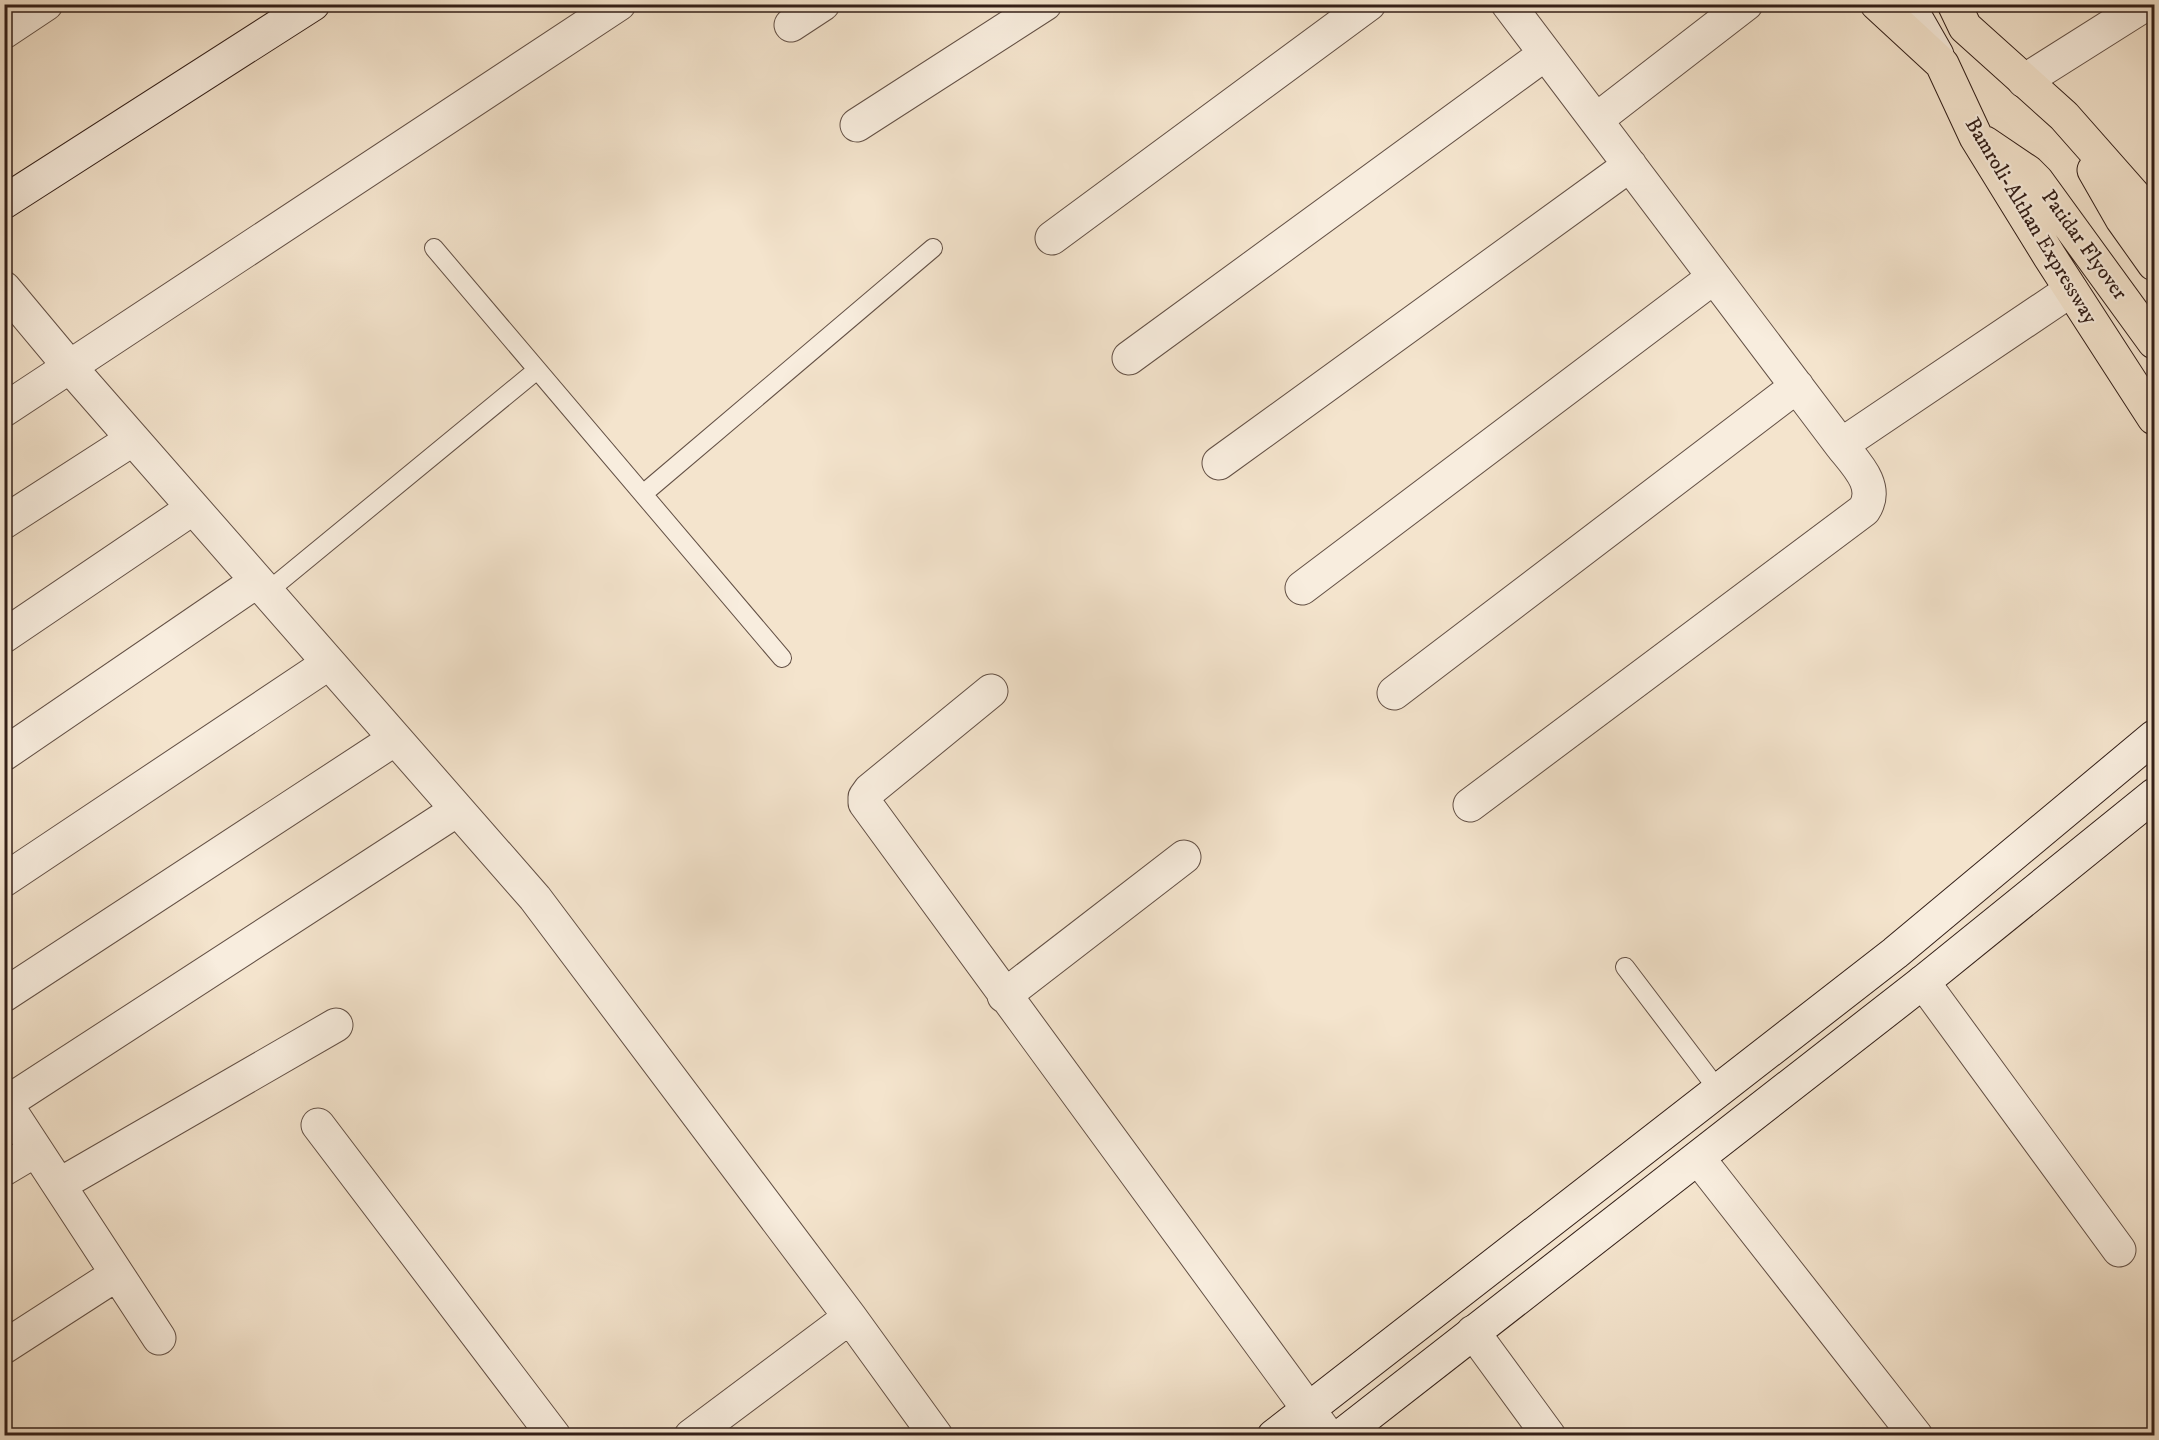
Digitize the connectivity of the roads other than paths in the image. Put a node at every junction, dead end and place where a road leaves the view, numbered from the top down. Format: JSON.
{"nodes":[{"id":1,"x":46,"y":4,"type":"edge"},
{"id":2,"x":313,"y":4,"type":"edge"},
{"id":3,"x":619,"y":4,"type":"edge"},
{"id":4,"x":823,"y":4,"type":"edge"},
{"id":5,"x":1045,"y":4,"type":"edge"},
{"id":6,"x":1370,"y":4,"type":"edge"},
{"id":7,"x":1508,"y":4,"type":"edge"},
{"id":8,"x":1746,"y":4,"type":"edge"},
{"id":9,"x":1877,"y":4,"type":"edge"},
{"id":10,"x":1904,"y":4,"type":"edge"},
{"id":11,"x":1939,"y":4,"type":"edge"},
{"id":12,"x":2146,"y":4,"type":"edge"},
{"id":13,"x":1960,"y":16,"type":"edge"},
{"id":14,"x":791,"y":25,"type":"dead end"},
{"id":15,"x":4,"y":32,"type":"edge"},
{"id":16,"x":1545,"y":54,"type":"junction"},
{"id":17,"x":1942,"y":64,"type":"junction"},
{"id":18,"x":2024,"y":81,"type":"junction"},
{"id":19,"x":2064,"y":116,"type":"junction"},
{"id":20,"x":1596,"y":120,"type":"junction"},
{"id":21,"x":857,"y":125,"type":"dead end"},
{"id":22,"x":1976,"y":137,"type":"junction"},
{"id":23,"x":1630,"y":165,"type":"junction"},
{"id":24,"x":4,"y":202,"type":"edge"},
{"id":25,"x":2154,"y":218,"type":"edge"},
{"id":26,"x":1052,"y":238,"type":"dead end"},
{"id":27,"x":434,"y":248,"type":"dead end"},
{"id":28,"x":933,"y":248,"type":"dead end"},
{"id":29,"x":2154,"y":264,"type":"edge"},
{"id":30,"x":1714,"y":277,"type":"junction"},
{"id":31,"x":4,"y":288,"type":"edge"},
{"id":32,"x":2071,"y":290,"type":"junction"},
{"id":33,"x":2154,"y":342,"type":"edge"},
{"id":34,"x":1129,"y":358,"type":"dead end"},
{"id":35,"x":70,"y":367,"type":"junction"},
{"id":36,"x":537,"y":370,"type":"junction"},
{"id":37,"x":1797,"y":386,"type":"junction"},
{"id":38,"x":4,"y":410,"type":"edge"},
{"id":39,"x":2154,"y":418,"type":"edge"},
{"id":40,"x":133,"y":439,"type":"junction"},
{"id":41,"x":1841,"y":445,"type":"junction"},
{"id":42,"x":1219,"y":463,"type":"dead end"},
{"id":43,"x":643,"y":494,"type":"junction"},
{"id":44,"x":193,"y":508,"type":"junction"},
{"id":45,"x":4,"y":522,"type":"edge"},
{"id":46,"x":262,"y":586,"type":"junction"},
{"id":47,"x":1302,"y":588,"type":"dead end"},
{"id":48,"x":4,"y":636,"type":"edge"},
{"id":49,"x":782,"y":658,"type":"dead end"},
{"id":50,"x":328,"y":663,"type":"junction"},
{"id":51,"x":991,"y":691,"type":"dead end"},
{"id":52,"x":1394,"y":693,"type":"dead end"},
{"id":53,"x":2154,"y":736,"type":"edge"},
{"id":54,"x":395,"y":739,"type":"junction"},
{"id":55,"x":4,"y":754,"type":"edge"},
{"id":56,"x":2152,"y":801,"type":"edge"},
{"id":57,"x":1470,"y":805,"type":"dead end"},
{"id":58,"x":457,"y":810,"type":"junction"},
{"id":59,"x":1184,"y":857,"type":"dead end"},
{"id":60,"x":4,"y":879,"type":"edge"},
{"id":61,"x":1625,"y":967,"type":"dead end"},
{"id":62,"x":1923,"y":982,"type":"junction"},
{"id":63,"x":4,"y":995,"type":"edge"},
{"id":64,"x":1004,"y":996,"type":"junction"},
{"id":65,"x":336,"y":1025,"type":"dead end"},
{"id":66,"x":1719,"y":1091,"type":"junction"},
{"id":67,"x":5,"y":1102,"type":"edge"},
{"id":68,"x":318,"y":1125,"type":"dead end"},
{"id":69,"x":36,"y":1150,"type":"junction"},
{"id":70,"x":1698,"y":1158,"type":"junction"},
{"id":71,"x":4,"y":1169,"type":"edge"},
{"id":72,"x":59,"y":1185,"type":"junction"},
{"id":73,"x":2119,"y":1250,"type":"dead end"},
{"id":74,"x":117,"y":1274,"type":"junction"},
{"id":75,"x":850,"y":1317,"type":"junction"},
{"id":76,"x":1473,"y":1332,"type":"junction"},
{"id":77,"x":159,"y":1338,"type":"dead end"},
{"id":78,"x":4,"y":1347,"type":"edge"},
{"id":79,"x":1309,"y":1410,"type":"junction"},
{"id":80,"x":554,"y":1436,"type":"edge"},
{"id":81,"x":691,"y":1436,"type":"edge"},
{"id":82,"x":936,"y":1436,"type":"edge"},
{"id":83,"x":1274,"y":1436,"type":"edge"},
{"id":84,"x":1328,"y":1436,"type":"edge"},
{"id":85,"x":1341,"y":1436,"type":"edge"},
{"id":86,"x":1549,"y":1436,"type":"edge"},
{"id":87,"x":1916,"y":1436,"type":"edge"}],
"edges":[{"from":1,"to":15,"type":"street"},
{"from":2,"to":24,"type":"street"},
{"from":3,"to":35,"type":"street"},
{"from":4,"to":14,"type":"street"},
{"from":5,"to":21,"type":"street"},
{"from":6,"to":26,"type":"street"},
{"from":7,"to":16,"type":"street"},
{"from":8,"to":20,"type":"street"},
{"from":9,"to":17,"type":"main road","name":"Bamroli-Althan Expressway"},
{"from":10,"to":17,"type":"street"},
{"from":11,"to":13,"type":"street"},
{"from":12,"to":18,"type":"street"},
{"from":13,"to":18,"type":"main road"},
{"from":16,"to":20,"type":"street"},
{"from":16,"to":34,"type":"street"},
{"from":17,"to":22,"type":"main road","name":"Bamroli-Althan Expressway"},
{"from":18,"to":19,"type":"main road"},
{"from":19,"to":25,"type":"main road"},
{"from":19,"to":29,"type":"main road"},
{"from":20,"to":23,"type":"street"},
{"from":22,"to":32,"type":"main road","name":"Bamroli-Althan Expressway"},
{"from":22,"to":33,"type":"main road","name":"Patidar Flyover"},
{"from":23,"to":30,"type":"street"},
{"from":23,"to":42,"type":"street"},
{"from":27,"to":36,"type":"lane"},
{"from":28,"to":43,"type":"lane"},
{"from":30,"to":37,"type":"street"},
{"from":30,"to":47,"type":"street"},
{"from":31,"to":35,"type":"street"},
{"from":32,"to":39,"type":"main road","name":"Bamroli-Althan Expressway"},
{"from":32,"to":41,"type":"street"},
{"from":35,"to":38,"type":"street"},
{"from":35,"to":40,"type":"street"},
{"from":36,"to":43,"type":"lane"},
{"from":36,"to":46,"type":"lane"},
{"from":37,"to":41,"type":"street"},
{"from":37,"to":52,"type":"street"},
{"from":40,"to":44,"type":"street"},
{"from":40,"to":45,"type":"street"},
{"from":41,"to":57,"type":"street"},
{"from":43,"to":49,"type":"lane"},
{"from":44,"to":46,"type":"street"},
{"from":44,"to":48,"type":"street"},
{"from":46,"to":50,"type":"street"},
{"from":46,"to":55,"type":"street"},
{"from":50,"to":54,"type":"street"},
{"from":50,"to":60,"type":"street"},
{"from":51,"to":64,"type":"street"},
{"from":53,"to":66,"type":"street"},
{"from":54,"to":58,"type":"street"},
{"from":54,"to":63,"type":"street"},
{"from":56,"to":62,"type":"street"},
{"from":58,"to":67,"type":"street"},
{"from":58,"to":75,"type":"street"},
{"from":59,"to":64,"type":"street"},
{"from":61,"to":66,"type":"lane"},
{"from":62,"to":70,"type":"street"},
{"from":62,"to":73,"type":"street"},
{"from":64,"to":79,"type":"street"},
{"from":65,"to":72,"type":"street"},
{"from":66,"to":79,"type":"street"},
{"from":67,"to":69,"type":"street"},
{"from":68,"to":80,"type":"street"},
{"from":69,"to":71,"type":"street"},
{"from":69,"to":72,"type":"street"},
{"from":70,"to":76,"type":"street"},
{"from":70,"to":87,"type":"street"},
{"from":72,"to":74,"type":"street"},
{"from":74,"to":77,"type":"street"},
{"from":74,"to":78,"type":"street"},
{"from":75,"to":81,"type":"street"},
{"from":75,"to":82,"type":"street"},
{"from":76,"to":85,"type":"street"},
{"from":76,"to":86,"type":"street"},
{"from":79,"to":83,"type":"street"},
{"from":79,"to":84,"type":"street"}]}
